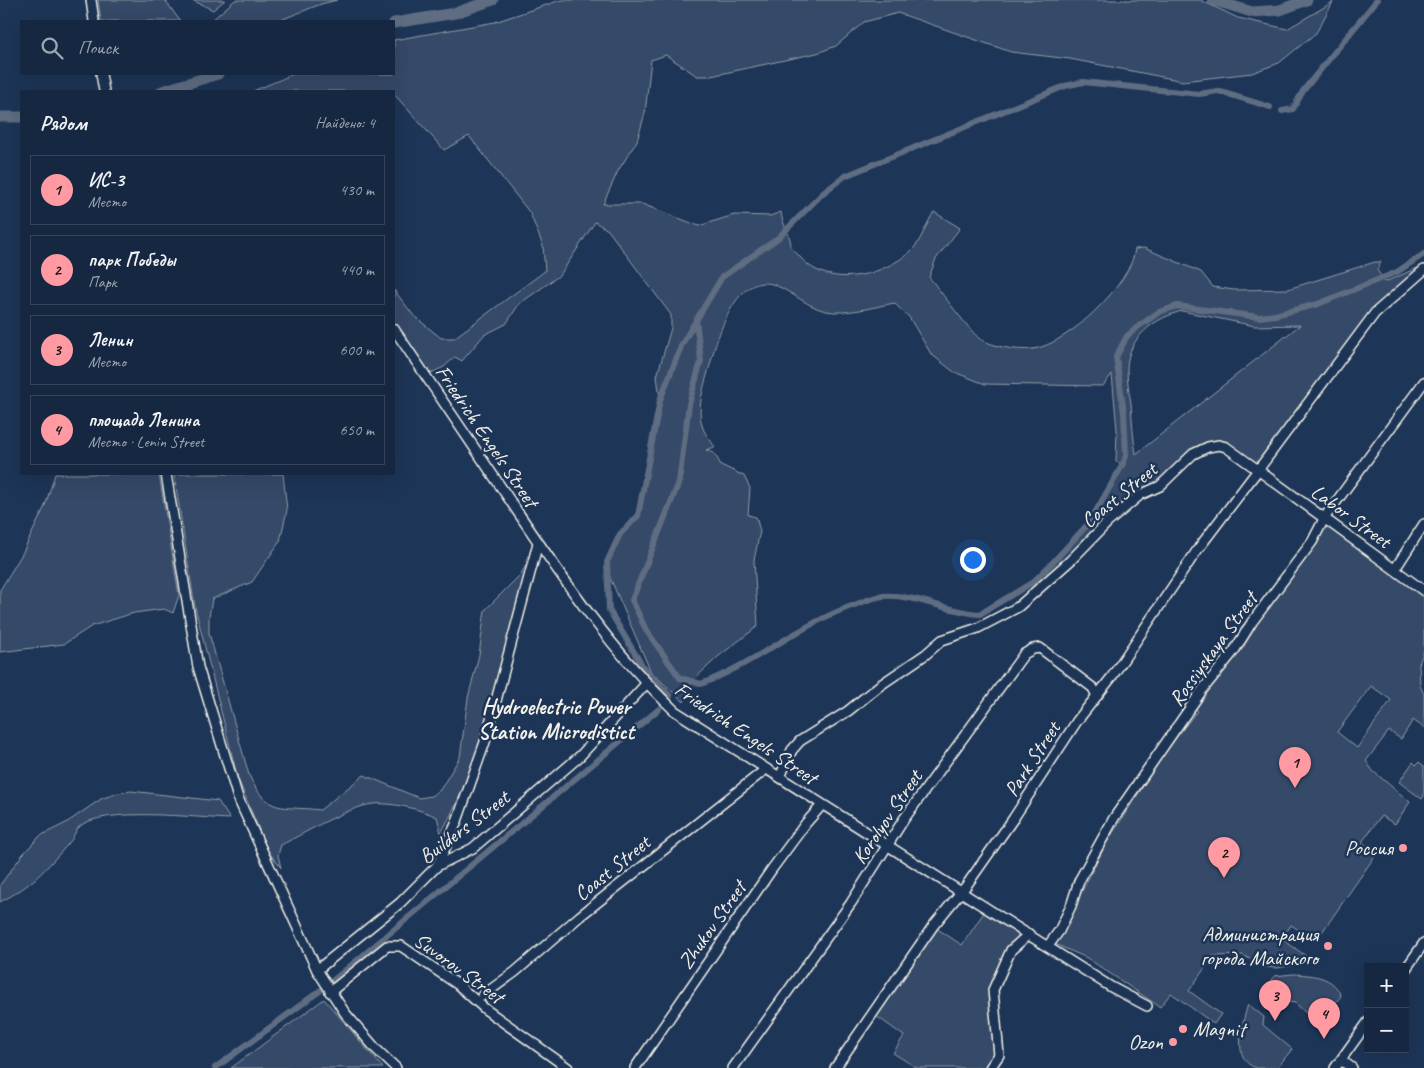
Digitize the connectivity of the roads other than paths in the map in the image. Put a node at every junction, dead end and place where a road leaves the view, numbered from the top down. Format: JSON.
{"nodes":[{"id":1,"x":91,"y":0,"type":"edge"},
{"id":2,"x":94,"y":20,"type":"edge"},
{"id":3,"x":101,"y":75,"type":"edge"},
{"id":4,"x":104,"y":90,"type":"edge"},
{"id":5,"x":1424,"y":270,"type":"edge"},
{"id":6,"x":395,"y":330,"type":"edge"},
{"id":7,"x":1424,"y":382,"type":"edge"},
{"id":8,"x":1258,"y":470,"type":"junction"},
{"id":9,"x":166,"y":475,"type":"edge"},
{"id":10,"x":1325,"y":518,"type":"junction"},
{"id":11,"x":1424,"y":524,"type":"edge"},
{"id":12,"x":538,"y":544,"type":"junction"},
{"id":13,"x":1395,"y":569,"type":"junction"},
{"id":14,"x":1424,"y":591,"type":"edge"},
{"id":15,"x":646,"y":684,"type":"junction"},
{"id":16,"x":1095,"y":692,"type":"junction"},
{"id":17,"x":766,"y":769,"type":"junction"},
{"id":18,"x":780,"y":777,"type":"junction"},
{"id":19,"x":822,"y":805,"type":"junction"},
{"id":20,"x":888,"y":846,"type":"junction"},
{"id":21,"x":437,"y":866,"type":"junction"},
{"id":22,"x":960,"y":891,"type":"junction"},
{"id":23,"x":1028,"y":934,"type":"junction"},
{"id":24,"x":1424,"y":943,"type":"edge"},
{"id":25,"x":1048,"y":946,"type":"junction"},
{"id":26,"x":1409,"y":964,"type":"edge"},
{"id":27,"x":317,"y":970,"type":"junction"},
{"id":28,"x":330,"y":992,"type":"junction"},
{"id":29,"x":480,"y":999,"type":"junction"},
{"id":30,"x":1147,"y":1006,"type":"dead end"},
{"id":31,"x":1364,"y":1028,"type":"edge"},
{"id":32,"x":1341,"y":1060,"type":"junction"},
{"id":33,"x":396,"y":1068,"type":"edge"},
{"id":34,"x":568,"y":1068,"type":"edge"},
{"id":35,"x":635,"y":1068,"type":"edge"},
{"id":36,"x":732,"y":1068,"type":"edge"},
{"id":37,"x":835,"y":1068,"type":"edge"},
{"id":38,"x":990,"y":1068,"type":"edge"},
{"id":39,"x":1335,"y":1068,"type":"edge"},
{"id":40,"x":1352,"y":1068,"type":"edge"}],
"edges":[{"from":1,"to":2,"type":"street"},
{"from":3,"to":4,"type":"street"},
{"from":5,"to":8,"type":"street"},
{"from":6,"to":12,"type":"street","name":"Friedrich Engels Street"},
{"from":7,"to":10,"type":"street","name":"Rossiyskaya Street"},
{"from":8,"to":10,"type":"street","name":"Labor Street"},
{"from":8,"to":16,"type":"street","name":"Park Street"},
{"from":8,"to":18,"type":"street","name":"Coast Street"},
{"from":9,"to":27,"type":"street"},
{"from":10,"to":13,"type":"street","name":"Labor Street"},
{"from":10,"to":25,"type":"street","name":"Rossiyskaya Street"},
{"from":11,"to":13,"type":"street"},
{"from":12,"to":15,"type":"street","name":"Friedrich Engels Street"},
{"from":12,"to":21,"type":"street"},
{"from":13,"to":14,"type":"street","name":"Labor Street"},
{"from":15,"to":17,"type":"street","name":"Friedrich Engels Street"},
{"from":15,"to":21,"type":"street","name":"Builders Street"},
{"from":16,"to":20,"type":"street","name":"Korolyov Street"},
{"from":16,"to":22,"type":"street","name":"Park Street"},
{"from":17,"to":18,"type":"street","name":"Friedrich Engels Street"},
{"from":17,"to":29,"type":"street","name":"Coast Street"},
{"from":18,"to":19,"type":"street","name":"Friedrich Engels Street"},
{"from":19,"to":20,"type":"street","name":"Friedrich Engels Street"},
{"from":19,"to":35,"type":"street","name":"Zhukov Street"},
{"from":20,"to":22,"type":"street","name":"Friedrich Engels Street"},
{"from":20,"to":36,"type":"street","name":"Korolyov Street"},
{"from":21,"to":27,"type":"street","name":"Builders Street"},
{"from":22,"to":23,"type":"street","name":"Friedrich Engels Street"},
{"from":22,"to":37,"type":"street","name":"Park Street"},
{"from":23,"to":25,"type":"street","name":"Friedrich Engels Street"},
{"from":23,"to":38,"type":"street"},
{"from":24,"to":26,"type":"street"},
{"from":25,"to":30,"type":"street","name":"Friedrich Engels Street"},
{"from":27,"to":28,"type":"street"},
{"from":28,"to":29,"type":"street","name":"Suvorov Street"},
{"from":28,"to":33,"type":"street"},
{"from":29,"to":34,"type":"street","name":"Suvorov Street"},
{"from":31,"to":32,"type":"street"},
{"from":32,"to":39,"type":"street"},
{"from":32,"to":40,"type":"street"}]}
